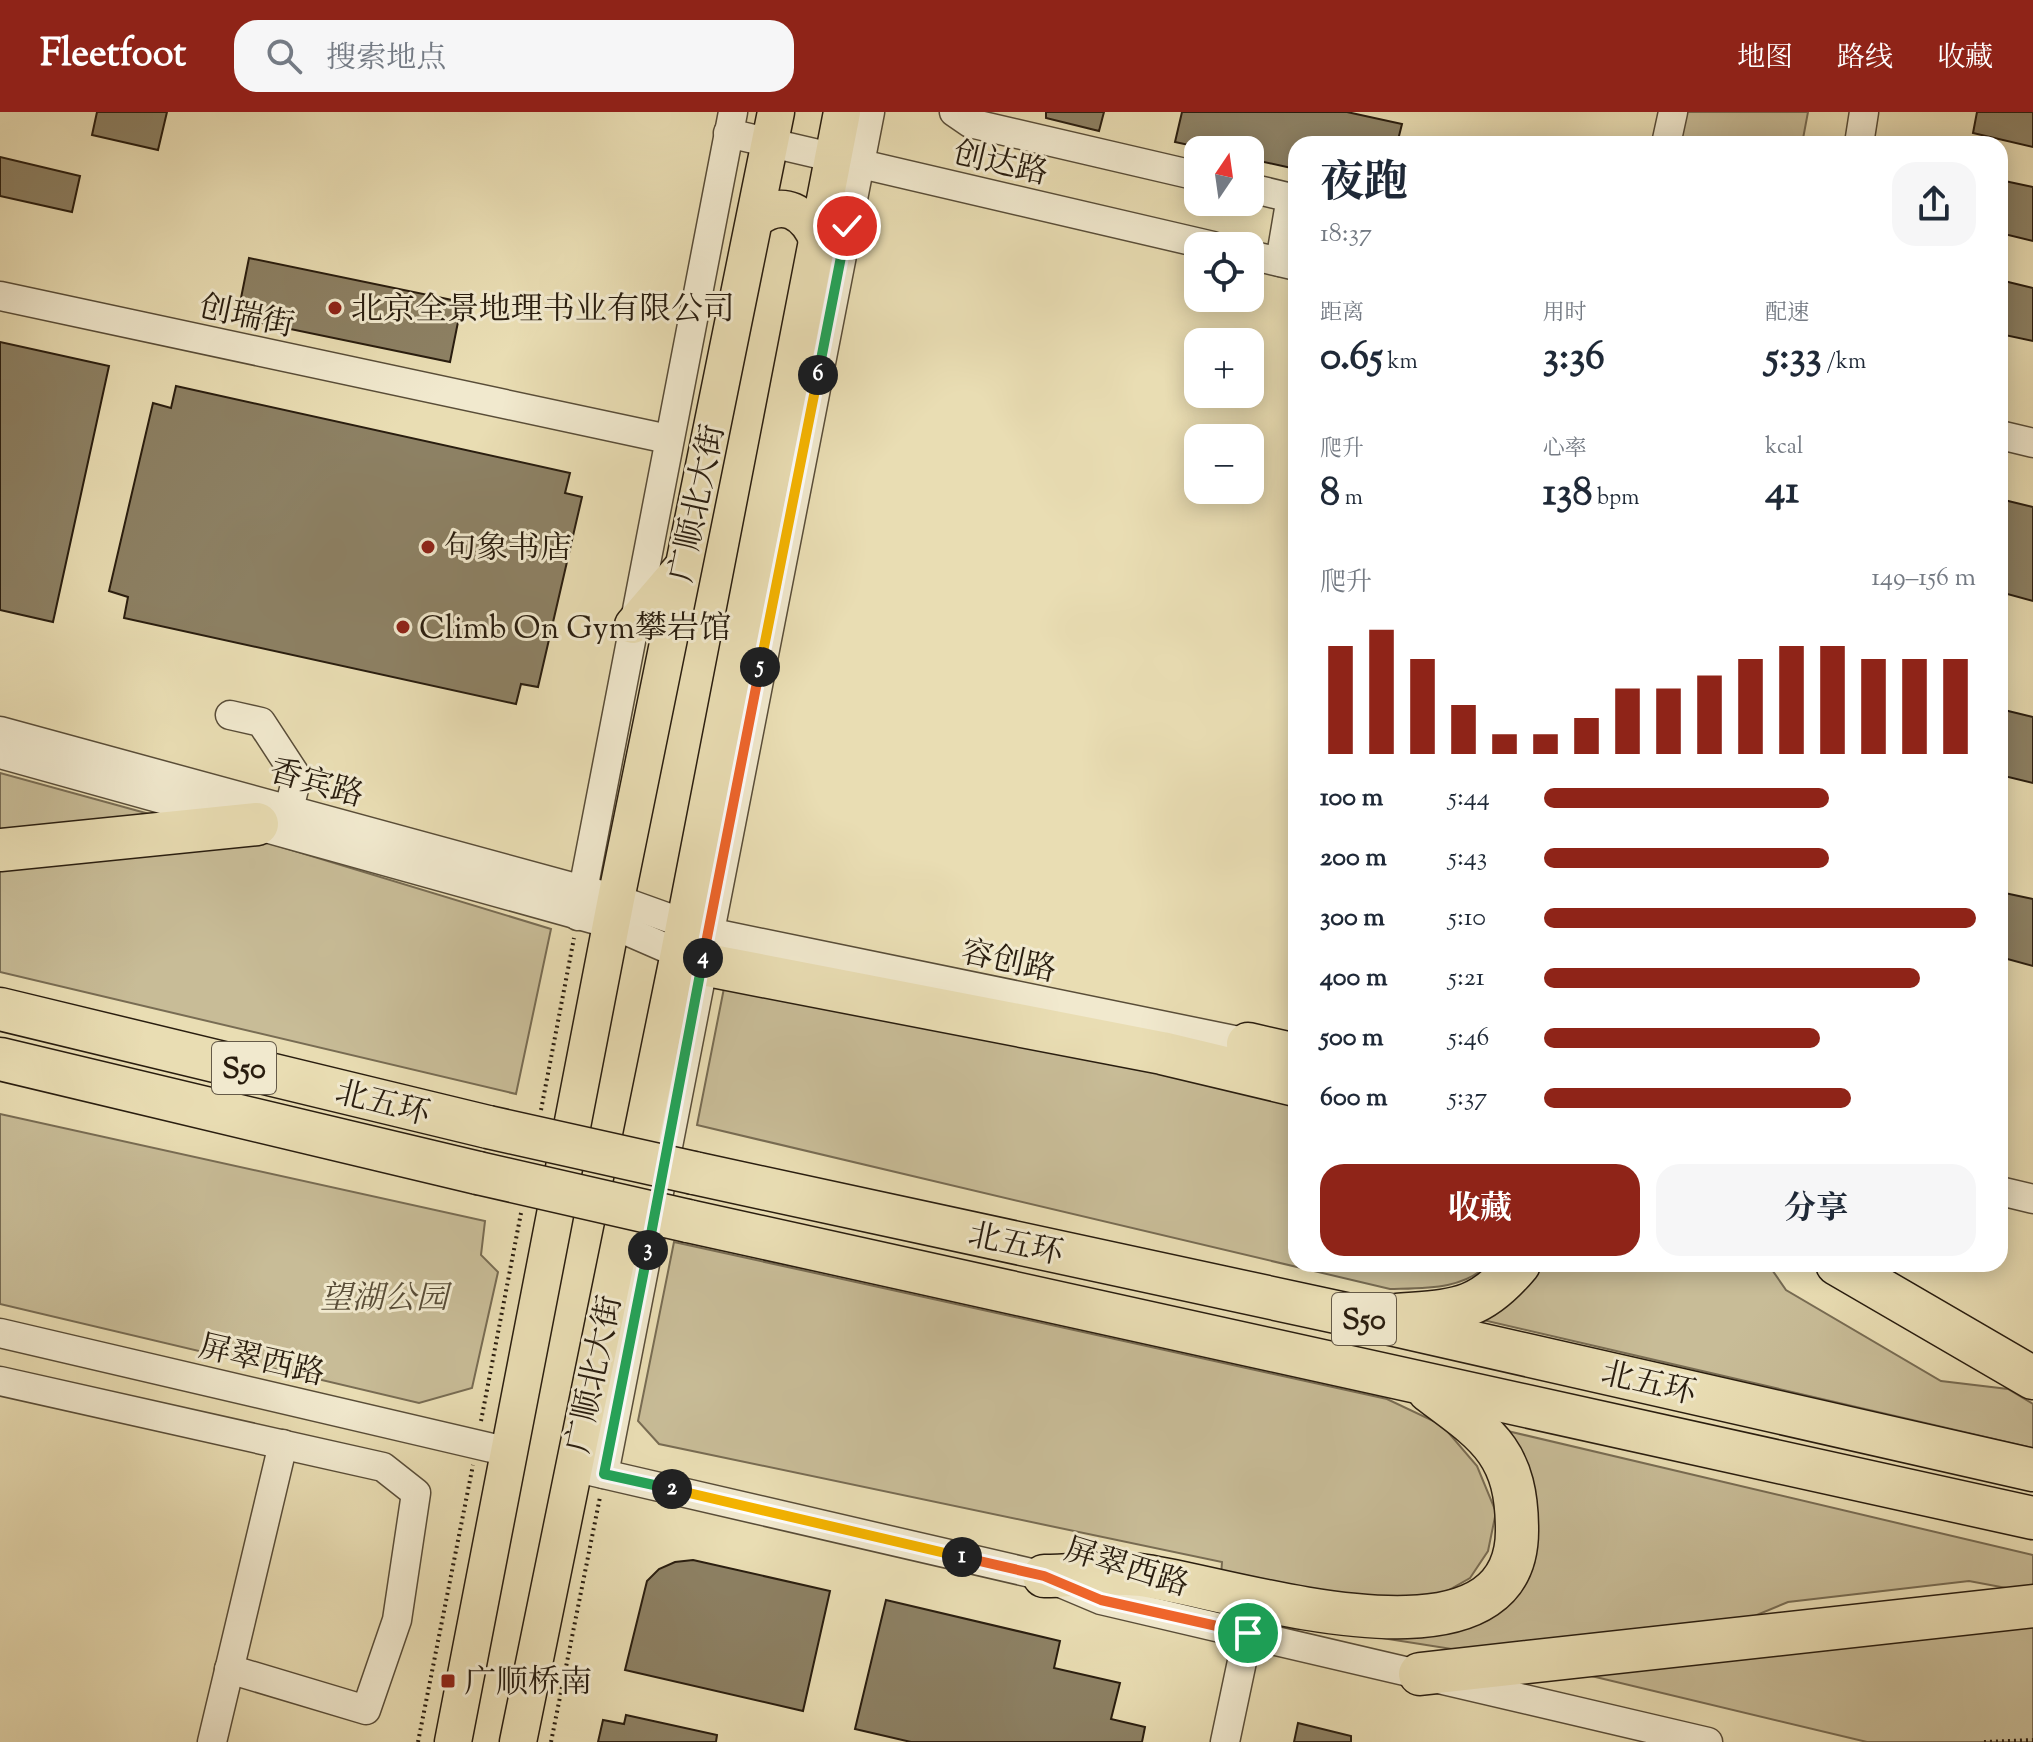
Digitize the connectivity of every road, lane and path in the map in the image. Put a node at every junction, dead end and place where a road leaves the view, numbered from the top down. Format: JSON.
{"nodes":[{"id":1,"x":842,"y":112,"type":"edge"},
{"id":2,"x":870,"y":112,"type":"edge"},
{"id":3,"x":954,"y":112,"type":"edge"},
{"id":4,"x":1673,"y":112,"type":"edge"},
{"id":5,"x":1864,"y":112,"type":"edge"},
{"id":6,"x":730,"y":122,"type":"edge"},
{"id":7,"x":773,"y":127,"type":"edge"},
{"id":8,"x":1668,"y":136,"type":"edge"},
{"id":9,"x":1860,"y":136,"type":"edge"},
{"id":10,"x":846,"y":161,"type":"junction"},
{"id":11,"x":1184,"y":173,"type":"edge"},
{"id":12,"x":1264,"y":191,"type":"edge"},
{"id":13,"x":1288,"y":197,"type":"edge"},
{"id":14,"x":756,"y":219,"type":"junction"},
{"id":15,"x":1184,"y":239,"type":"edge"},
{"id":16,"x":818,"y":241,"type":"junction"},
{"id":17,"x":1264,"y":258,"type":"edge"},
{"id":18,"x":1288,"y":264,"type":"edge"},
{"id":19,"x":0,"y":296,"type":"edge"},
{"id":20,"x":2008,"y":437,"type":"edge"},
{"id":21,"x":668,"y":439,"type":"junction"},
{"id":22,"x":2033,"y":443,"type":"edge"},
{"id":23,"x":800,"y":466,"type":"junction"},
{"id":24,"x":766,"y":511,"type":"junction"},
{"id":25,"x":682,"y":568,"type":"junction"},
{"id":26,"x":633,"y":625,"type":"junction"},
{"id":27,"x":230,"y":715,"type":"dead end"},
{"id":28,"x":0,"y":731,"type":"edge"},
{"id":29,"x":0,"y":754,"type":"edge"},
{"id":30,"x":273,"y":817,"type":"junction"},
{"id":31,"x":0,"y":850,"type":"edge"},
{"id":32,"x":597,"y":908,"type":"junction"},
{"id":33,"x":694,"y":943,"type":"junction"},
{"id":34,"x":0,"y":1009,"type":"edge"},
{"id":35,"x":1248,"y":1044,"type":"junction"},
{"id":36,"x":1288,"y":1047,"type":"edge"},
{"id":37,"x":1288,"y":1053,"type":"edge"},
{"id":38,"x":0,"y":1059,"type":"edge"},
{"id":39,"x":1288,"y":1083,"type":"edge"},
{"id":40,"x":541,"y":1113,"type":"dead end"},
{"id":41,"x":2008,"y":1193,"type":"edge"},
{"id":42,"x":2033,"y":1199,"type":"edge"},
{"id":43,"x":523,"y":1207,"type":"dead end"},
{"id":44,"x":1512,"y":1272,"type":"edge"},
{"id":45,"x":1851,"y":1272,"type":"edge"},
{"id":46,"x":1364,"y":1318,"type":"junction"},
{"id":47,"x":0,"y":1333,"type":"edge"},
{"id":48,"x":2033,"y":1378,"type":"edge"},
{"id":49,"x":0,"y":1381,"type":"edge"},
{"id":50,"x":1418,"y":1383,"type":"junction"},
{"id":51,"x":243,"y":1389,"type":"junction"},
{"id":52,"x":229,"y":1433,"type":"junction"},
{"id":53,"x":283,"y":1444,"type":"junction"},
{"id":54,"x":493,"y":1448,"type":"junction"},
{"id":55,"x":589,"y":1470,"type":"junction"},
{"id":56,"x":2033,"y":1470,"type":"edge"},
{"id":57,"x":2033,"y":1518,"type":"edge"},
{"id":58,"x":1044,"y":1576,"type":"junction"},
{"id":59,"x":2033,"y":1606,"type":"edge"},
{"id":60,"x":1248,"y":1633,"type":"junction"},
{"id":61,"x":229,"y":1669,"type":"junction"},
{"id":62,"x":1420,"y":1674,"type":"junction"},
{"id":63,"x":2033,"y":1740,"type":"edge"},
{"id":64,"x":212,"y":1742,"type":"edge"},
{"id":65,"x":418,"y":1742,"type":"edge"},
{"id":66,"x":453,"y":1742,"type":"edge"},
{"id":67,"x":518,"y":1742,"type":"edge"},
{"id":68,"x":551,"y":1742,"type":"edge"},
{"id":69,"x":1225,"y":1742,"type":"edge"},
{"id":70,"x":1708,"y":1742,"type":"edge"},
{"id":71,"x":1984,"y":1742,"type":"edge"}],
"edges":[{"from":1,"to":10,"type":"main road","name":"广顺北大街"},
{"from":2,"to":10,"type":"street"},
{"from":3,"to":11,"type":"street"},
{"from":4,"to":8,"type":"street"},
{"from":5,"to":9,"type":"street"},
{"from":6,"to":7,"type":"street","name":"创达路"},
{"from":6,"to":21,"type":"street"},
{"from":7,"to":10,"type":"street","name":"创达路"},
{"from":7,"to":14,"type":"main road","name":"广顺北大街"},
{"from":10,"to":15,"type":"street","name":"创达路"},
{"from":10,"to":16,"type":"main road","name":"广顺北大街"},
{"from":10,"to":23,"type":"street"},
{"from":12,"to":13,"type":"street"},
{"from":14,"to":16,"type":"main road"},
{"from":14,"to":25,"type":"main road","name":"广顺北大街"},
{"from":16,"to":24,"type":"main road","name":"广顺北大街"},
{"from":17,"to":18,"type":"street"},
{"from":19,"to":21,"type":"street","name":"创瑞街"},
{"from":20,"to":22,"type":"street"},
{"from":21,"to":26,"type":"street"},
{"from":23,"to":24,"type":"main road"},
{"from":23,"to":33,"type":"street"},
{"from":24,"to":33,"type":"main road","name":"广顺北大街"},
{"from":25,"to":26,"type":"main road"},
{"from":25,"to":32,"type":"main road","name":"广顺北大街"},
{"from":26,"to":32,"type":"street"},
{"from":27,"to":30,"type":"street"},
{"from":28,"to":30,"type":"street","name":"香宾路"},
{"from":29,"to":30,"type":"street","name":"香宾路"},
{"from":30,"to":31,"type":"highway"},
{"from":30,"to":32,"type":"street","name":"香宾路"},
{"from":32,"to":33,"type":"street","name":"香宾路"},
{"from":32,"to":40,"type":"path"},
{"from":32,"to":54,"type":"main road","name":"广顺北大街"},
{"from":33,"to":35,"type":"street","name":"容创路"},
{"from":33,"to":39,"type":"highway"},
{"from":33,"to":55,"type":"main road","name":"广顺北大街"},
{"from":34,"to":46,"type":"highway","name":"北五环","number":"S50","bridge":true},
{"from":35,"to":36,"type":"street","name":"容创路"},
{"from":35,"to":37,"type":"highway"},
{"from":38,"to":50,"type":"highway","name":"北五环","number":"S50","bridge":true},
{"from":41,"to":42,"type":"street"},
{"from":43,"to":54,"type":"path"},
{"from":44,"to":46,"type":"highway"},
{"from":45,"to":48,"type":"highway"},
{"from":46,"to":56,"type":"highway","name":"北五环","number":"S50"},
{"from":47,"to":51,"type":"street","name":"屏翠西路"},
{"from":49,"to":52,"type":"street"},
{"from":50,"to":57,"type":"highway","name":"北五环","number":"S50"},
{"from":50,"to":58,"type":"highway"},
{"from":51,"to":52,"type":"street"},
{"from":51,"to":54,"type":"street","name":"屏翠西路"},
{"from":52,"to":53,"type":"street"},
{"from":53,"to":61,"type":"street"},
{"from":53,"to":61,"type":"street"},
{"from":54,"to":65,"type":"path"},
{"from":54,"to":66,"type":"main road","name":"广顺北大街"},
{"from":55,"to":58,"type":"street","name":"屏翠西路"},
{"from":55,"to":67,"type":"main road","name":"广顺北大街"},
{"from":55,"to":68,"type":"path"},
{"from":58,"to":60,"type":"street","name":"屏翠西路"},
{"from":59,"to":62,"type":"highway"},
{"from":60,"to":62,"type":"street","name":"屏翠西路"},
{"from":60,"to":69,"type":"street"},
{"from":61,"to":64,"type":"street"},
{"from":62,"to":70,"type":"street","name":"屏翠西路"},
{"from":63,"to":71,"type":"path"}]}
